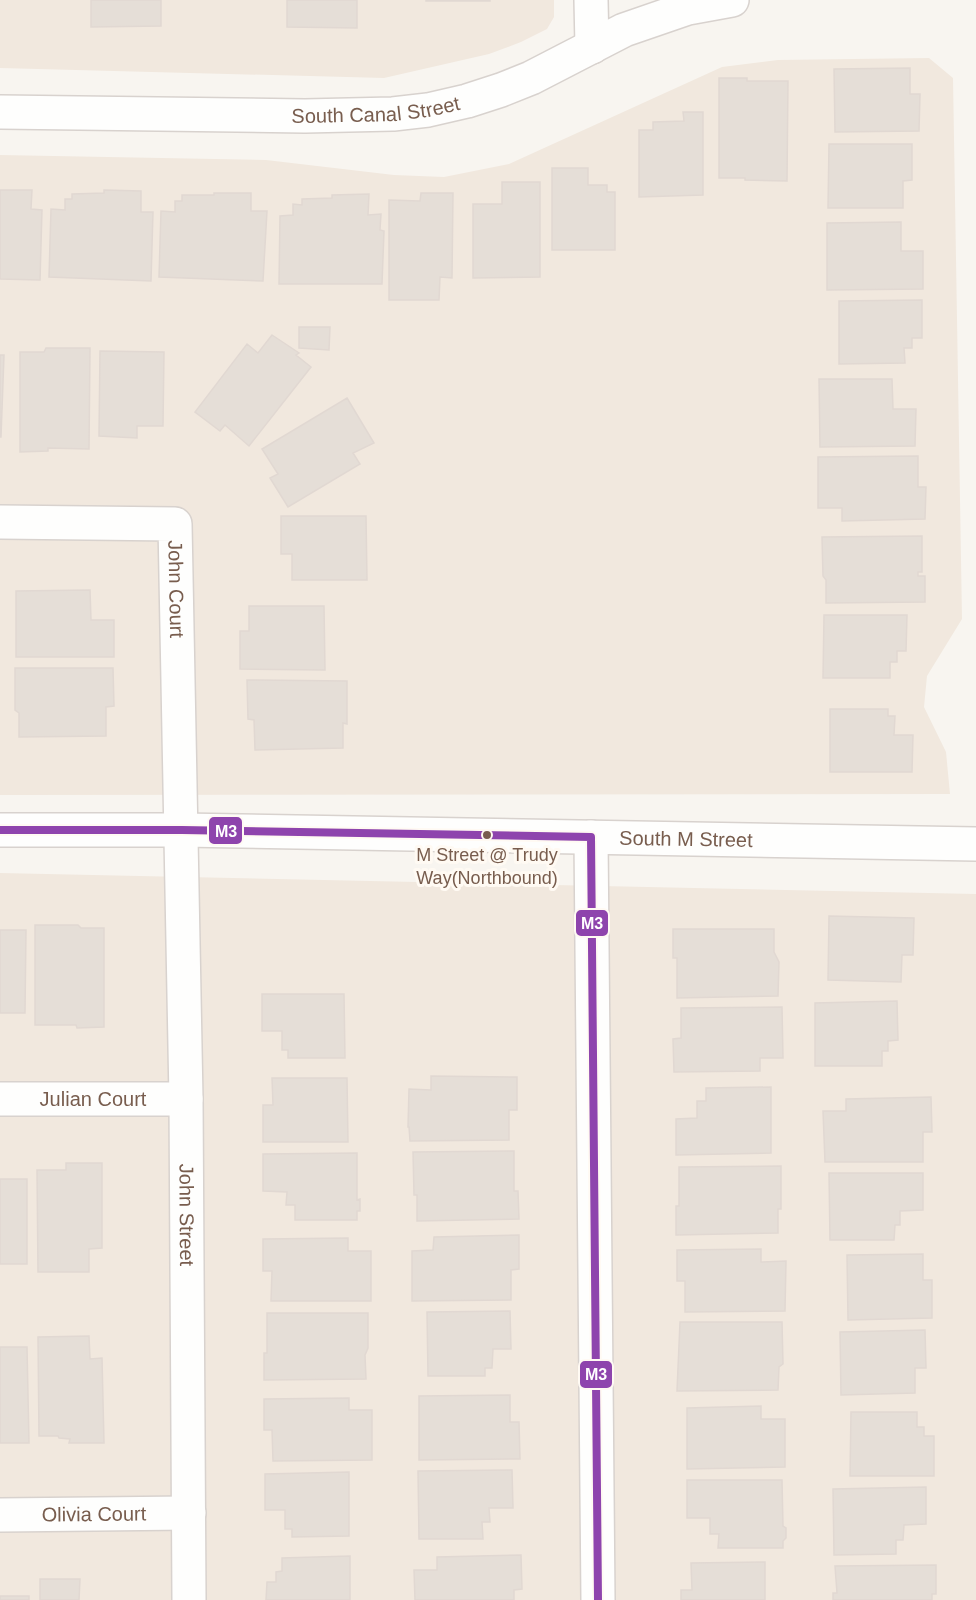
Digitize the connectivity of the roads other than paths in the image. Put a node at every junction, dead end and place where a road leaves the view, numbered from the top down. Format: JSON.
{"nodes":[{"id":1,"x":591,"y":0,"type":"edge"},
{"id":2,"x":732,"y":0,"type":"edge"},
{"id":3,"x":592,"y":47,"type":"junction"},
{"id":4,"x":0,"y":112,"type":"edge"},
{"id":5,"x":0,"y":522,"type":"edge"},
{"id":6,"x":0,"y":830,"type":"edge"},
{"id":7,"x":182,"y":830,"type":"junction"},
{"id":8,"x":591,"y":837,"type":"junction"},
{"id":9,"x":976,"y":844,"type":"edge"},
{"id":10,"x":0,"y":1099,"type":"edge"},
{"id":11,"x":186,"y":1099,"type":"junction"},
{"id":12,"x":189,"y":1513,"type":"junction"},
{"id":13,"x":0,"y":1515,"type":"edge"},
{"id":14,"x":189,"y":1600,"type":"edge"},
{"id":15,"x":598,"y":1600,"type":"edge"}],
"edges":[{"from":1,"to":3,"type":"street"},
{"from":2,"to":3,"type":"street","name":"South Canal Street"},
{"from":3,"to":4,"type":"street","name":"South Canal Street"},
{"from":5,"to":7,"type":"street","name":"John Court"},
{"from":6,"to":7,"type":"street","name":"South M Street"},
{"from":7,"to":8,"type":"street","name":"South M Street"},
{"from":7,"to":11,"type":"street","name":"John Street"},
{"from":8,"to":9,"type":"street","name":"South M Street"},
{"from":8,"to":15,"type":"street"},
{"from":10,"to":11,"type":"street","name":"Julian Court"},
{"from":11,"to":12,"type":"street","name":"John Street"},
{"from":12,"to":13,"type":"street","name":"Olivia Court"},
{"from":12,"to":14,"type":"street","name":"John Street"}]}
